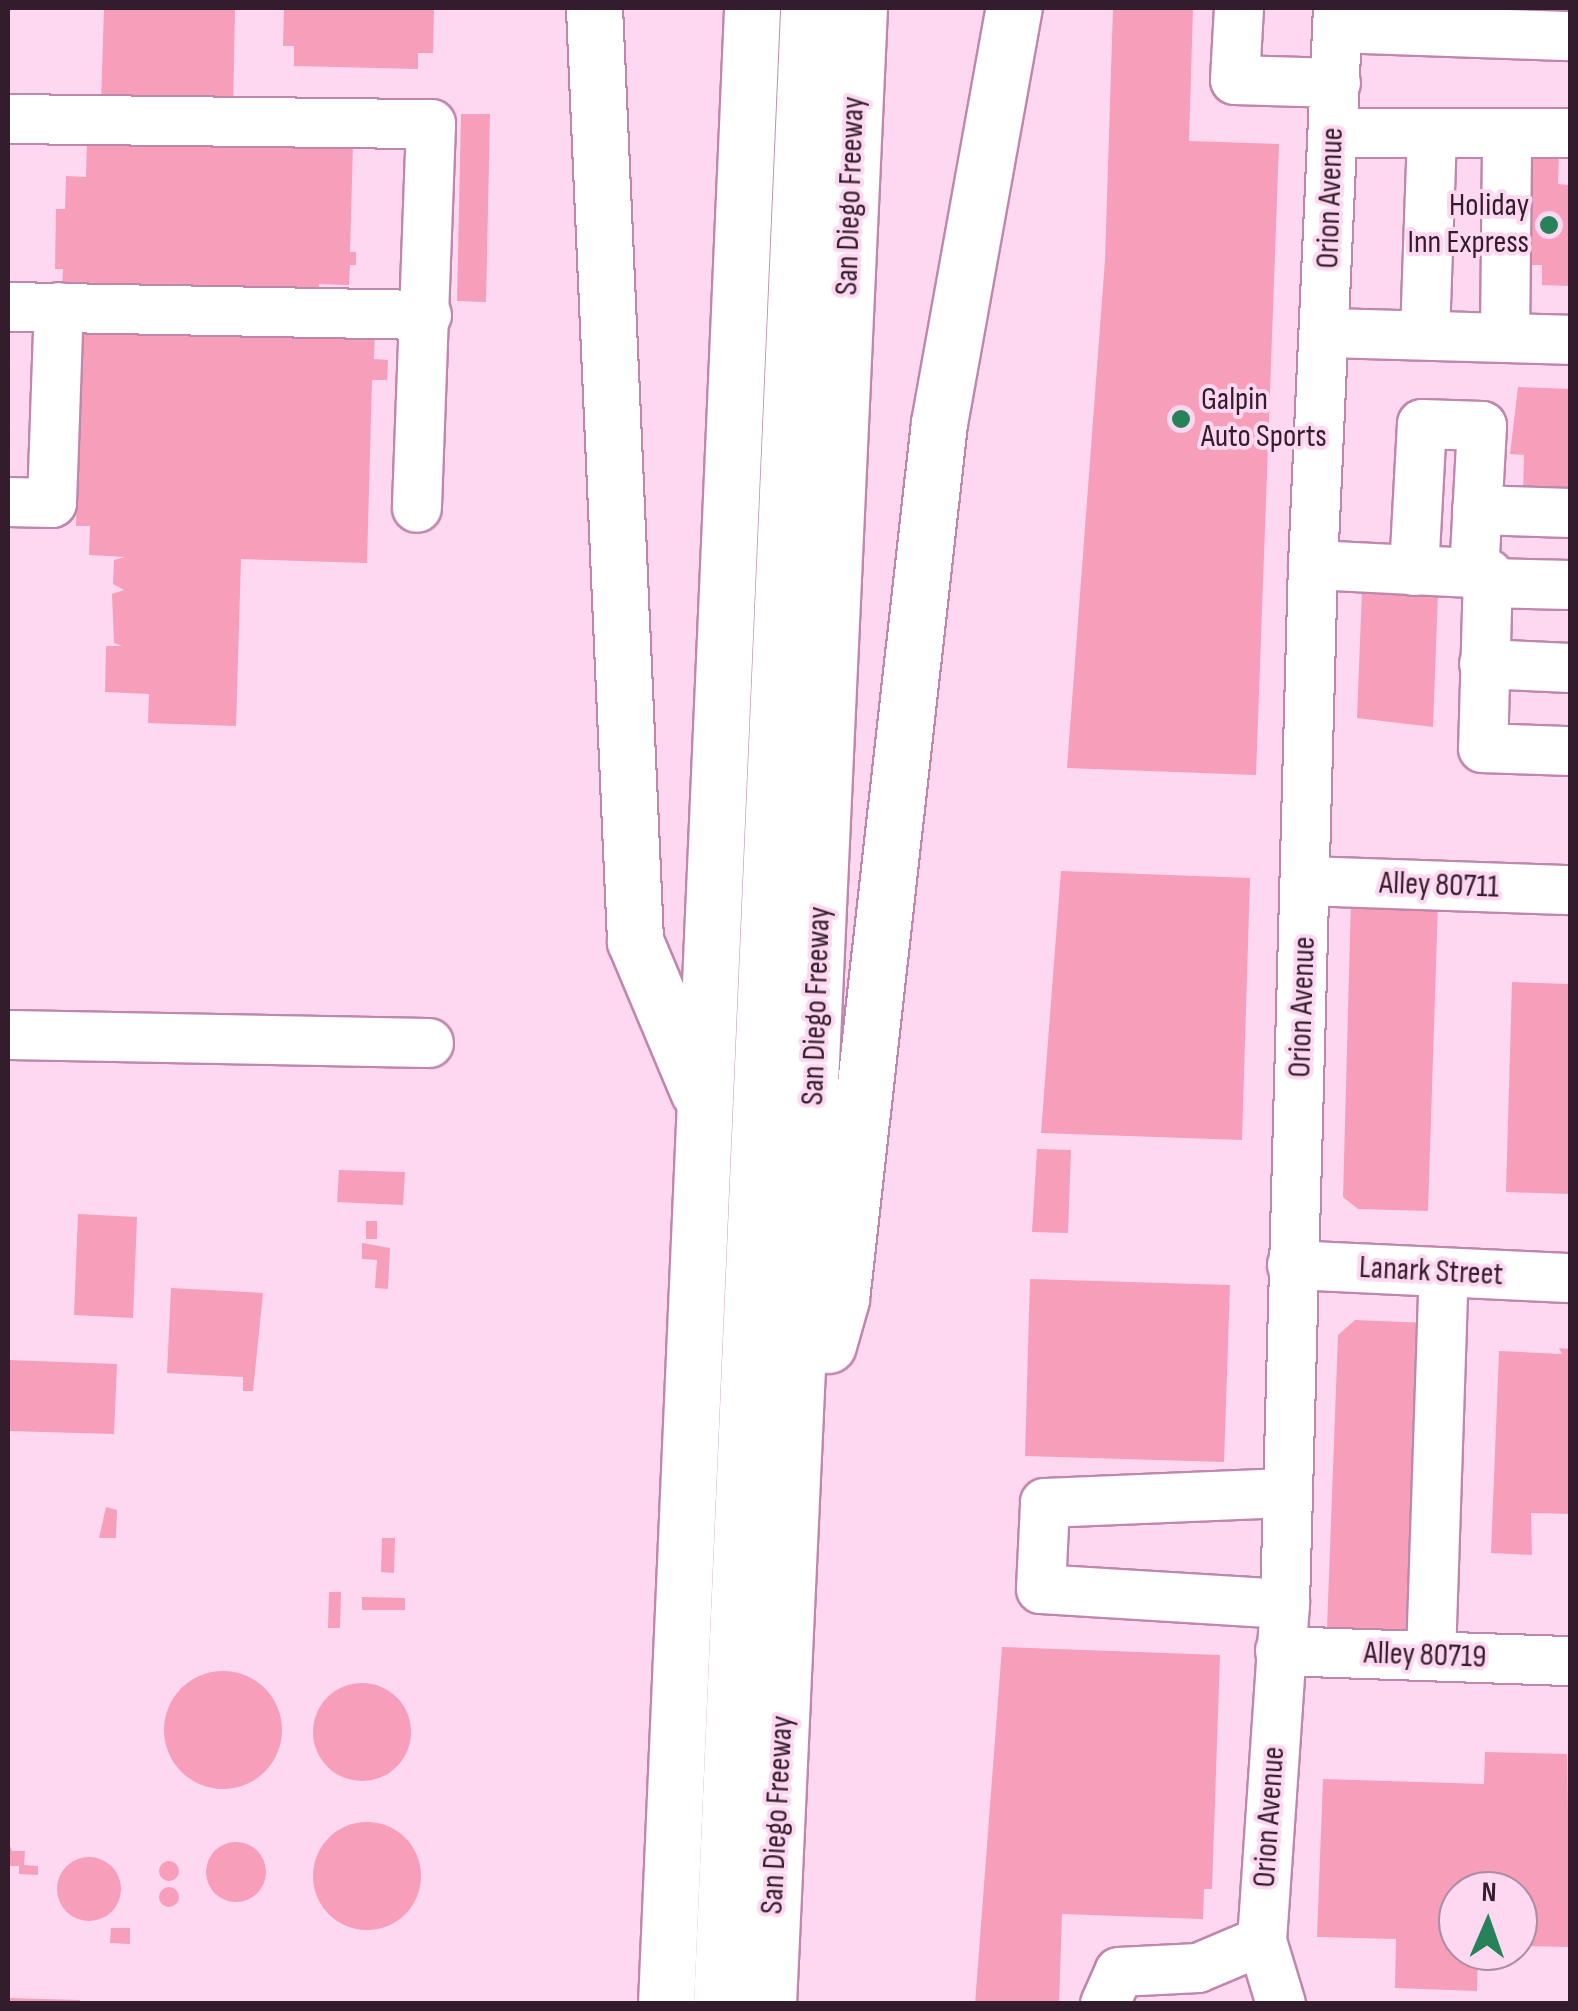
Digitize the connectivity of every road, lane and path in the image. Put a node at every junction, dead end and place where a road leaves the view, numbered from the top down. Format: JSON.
{"nodes":[{"id":1,"x":594,"y":8,"type":"edge"},
{"id":2,"x":752,"y":8,"type":"edge"},
{"id":3,"x":790,"y":8,"type":"edge"},
{"id":4,"x":808,"y":8,"type":"edge"},
{"id":5,"x":859,"y":8,"type":"edge"},
{"id":6,"x":1014,"y":8,"type":"edge"},
{"id":7,"x":1239,"y":8,"type":"edge"},
{"id":8,"x":1338,"y":18,"type":"edge"},
{"id":9,"x":1513,"y":21,"type":"edge"},
{"id":10,"x":1570,"y":36,"type":"edge"},
{"id":11,"x":1336,"y":83,"type":"junction"},
{"id":12,"x":8,"y":119,"type":"edge"},
{"id":13,"x":1334,"y":133,"type":"junction"},
{"id":14,"x":1432,"y":133,"type":"junction"},
{"id":15,"x":1507,"y":133,"type":"junction"},
{"id":16,"x":1570,"y":133,"type":"edge"},
{"id":17,"x":8,"y":306,"type":"edge"},
{"id":18,"x":59,"y":307,"type":"junction"},
{"id":19,"x":427,"y":316,"type":"junction"},
{"id":20,"x":1326,"y":333,"type":"junction"},
{"id":21,"x":1425,"y":335,"type":"junction"},
{"id":22,"x":1505,"y":338,"type":"junction"},
{"id":23,"x":1570,"y":340,"type":"edge"},
{"id":24,"x":8,"y":502,"type":"edge"},
{"id":25,"x":417,"y":508,"type":"dead end"},
{"id":26,"x":1478,"y":510,"type":"junction"},
{"id":27,"x":1570,"y":513,"type":"edge"},
{"id":28,"x":1312,"y":565,"type":"junction"},
{"id":29,"x":1414,"y":571,"type":"junction"},
{"id":30,"x":1480,"y":578,"type":"junction"},
{"id":31,"x":1570,"y":586,"type":"edge"},
{"id":32,"x":1484,"y":664,"type":"junction"},
{"id":33,"x":1570,"y":668,"type":"edge"},
{"id":34,"x":1570,"y":751,"type":"edge"},
{"id":35,"x":1308,"y":881,"type":"junction"},
{"id":36,"x":1570,"y":890,"type":"edge"},
{"id":37,"x":8,"y":1035,"type":"edge"},
{"id":38,"x":430,"y":1043,"type":"dead end"},
{"id":39,"x":705,"y":1108,"type":"junction"},
{"id":40,"x":1292,"y":1266,"type":"junction"},
{"id":41,"x":1444,"y":1274,"type":"junction"},
{"id":42,"x":1570,"y":1278,"type":"edge"},
{"id":43,"x":797,"y":1459,"type":"junction"},
{"id":44,"x":1286,"y":1493,"type":"junction"},
{"id":45,"x":1286,"y":1604,"type":"junction"},
{"id":46,"x":1280,"y":1651,"type":"junction"},
{"id":47,"x":1431,"y":1656,"type":"junction"},
{"id":48,"x":1570,"y":1661,"type":"edge"},
{"id":49,"x":1262,"y":1940,"type":"junction"},
{"id":50,"x":1279,"y":2003,"type":"edge"},
{"id":51,"x":666,"y":2004,"type":"edge"},
{"id":52,"x":703,"y":2004,"type":"edge"},
{"id":53,"x":721,"y":2004,"type":"edge"},
{"id":54,"x":768,"y":2004,"type":"edge"},
{"id":55,"x":1106,"y":2004,"type":"edge"}],
"edges":[{"from":1,"to":39,"type":"highway"},
{"from":2,"to":39,"type":"highway"},
{"from":3,"to":52,"type":"highway"},
{"from":4,"to":53,"type":"highway"},
{"from":5,"to":43,"type":"highway","name":"San Diego Freeway"},
{"from":6,"to":43,"type":"highway"},
{"from":7,"to":11,"type":"street"},
{"from":8,"to":9,"type":"street"},
{"from":8,"to":11,"type":"street","name":"Orion Avenue"},
{"from":9,"to":10,"type":"street"},
{"from":11,"to":13,"type":"street","name":"Orion Avenue"},
{"from":12,"to":19,"type":"street"},
{"from":13,"to":14,"type":"street"},
{"from":13,"to":20,"type":"street","name":"Orion Avenue"},
{"from":14,"to":15,"type":"street"},
{"from":14,"to":21,"type":"street"},
{"from":15,"to":16,"type":"street"},
{"from":15,"to":22,"type":"street"},
{"from":17,"to":18,"type":"street"},
{"from":18,"to":19,"type":"street"},
{"from":18,"to":24,"type":"street"},
{"from":19,"to":25,"type":"street"},
{"from":20,"to":21,"type":"street"},
{"from":20,"to":28,"type":"street","name":"Orion Avenue"},
{"from":21,"to":22,"type":"street"},
{"from":22,"to":23,"type":"street"},
{"from":26,"to":27,"type":"street"},
{"from":26,"to":29,"type":"street"},
{"from":26,"to":30,"type":"street"},
{"from":28,"to":29,"type":"street"},
{"from":28,"to":35,"type":"street","name":"Orion Avenue"},
{"from":29,"to":30,"type":"street"},
{"from":30,"to":31,"type":"street"},
{"from":30,"to":32,"type":"street"},
{"from":32,"to":33,"type":"street"},
{"from":32,"to":34,"type":"street"},
{"from":35,"to":36,"type":"street","name":"Alley 80711"},
{"from":35,"to":40,"type":"street","name":"Orion Avenue"},
{"from":37,"to":38,"type":"street"},
{"from":39,"to":51,"type":"highway"},
{"from":40,"to":41,"type":"street","name":"Lanark Street"},
{"from":40,"to":44,"type":"street","name":"Orion Avenue"},
{"from":41,"to":42,"type":"street","name":"Lanark Street"},
{"from":41,"to":47,"type":"street"},
{"from":43,"to":54,"type":"highway","name":"San Diego Freeway"},
{"from":44,"to":45,"type":"street","name":"Orion Avenue"},
{"from":44,"to":45,"type":"street"},
{"from":45,"to":46,"type":"street","name":"Orion Avenue"},
{"from":46,"to":47,"type":"street","name":"Alley 80719"},
{"from":46,"to":49,"type":"street","name":"Orion Avenue"},
{"from":47,"to":48,"type":"street","name":"Alley 80719"},
{"from":49,"to":50,"type":"street","name":"Orion Avenue"},
{"from":49,"to":55,"type":"street"}]}
